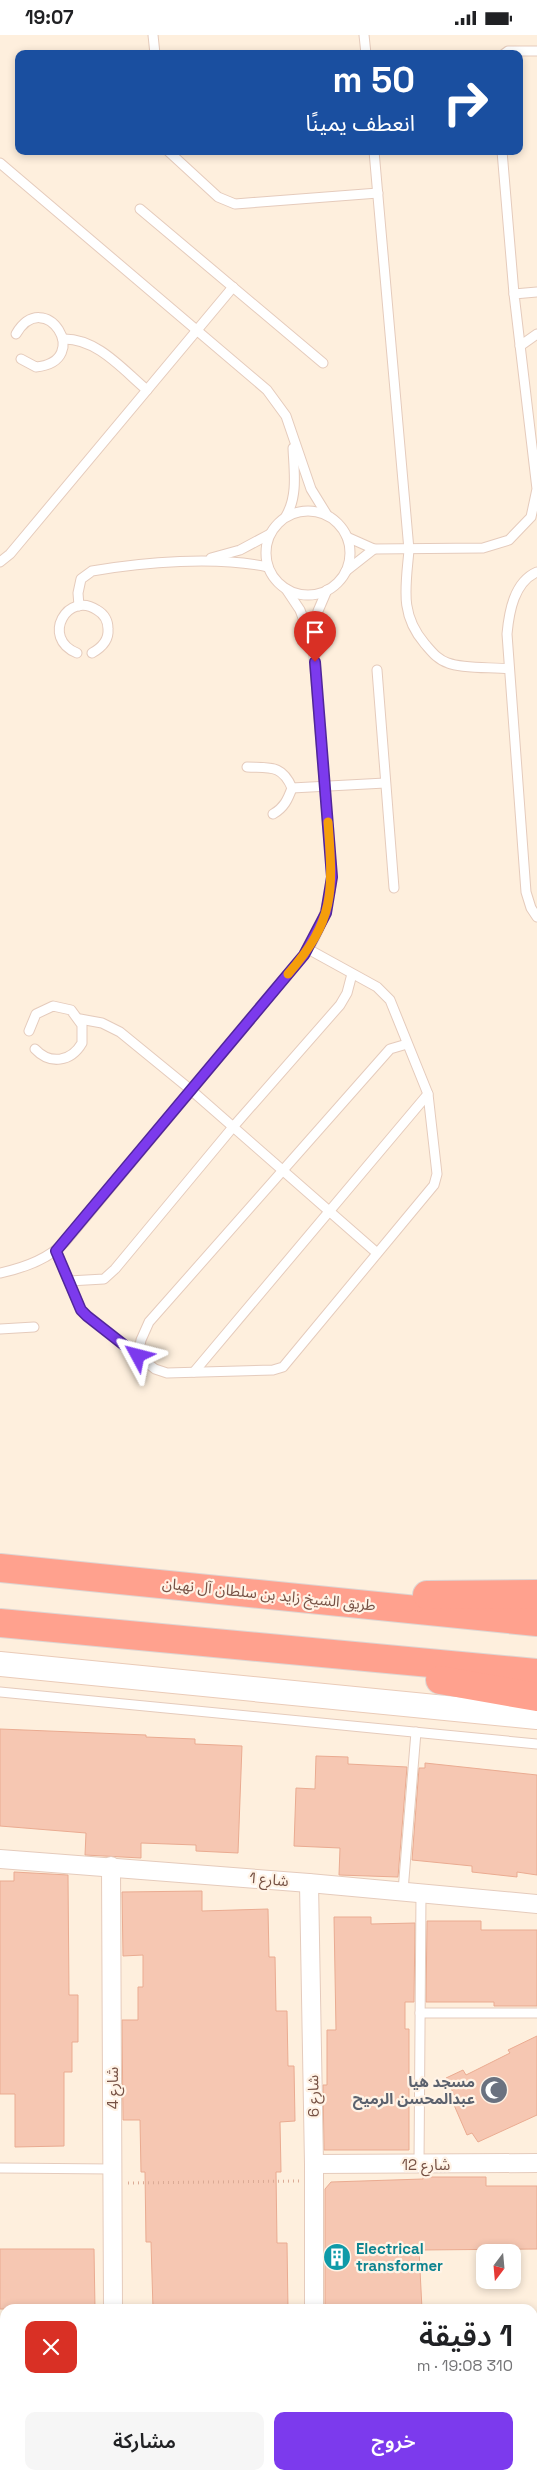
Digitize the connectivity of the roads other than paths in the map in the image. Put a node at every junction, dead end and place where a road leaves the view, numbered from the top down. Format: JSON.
{"nodes":[{"id":1,"x":153,"y":35,"type":"edge"},
{"id":2,"x":364,"y":35,"type":"edge"},
{"id":3,"x":154,"y":50,"type":"edge"},
{"id":4,"x":366,"y":50,"type":"edge"},
{"id":5,"x":523,"y":51,"type":"edge"},
{"id":6,"x":537,"y":51,"type":"edge"},
{"id":7,"x":172,"y":155,"type":"edge"},
{"id":8,"x":374,"y":155,"type":"edge"},
{"id":9,"x":502,"y":155,"type":"edge"},
{"id":10,"x":0,"y":163,"type":"edge"},
{"id":11,"x":378,"y":193,"type":"junction"},
{"id":12,"x":140,"y":209,"type":"dead end"},
{"id":13,"x":233,"y":287,"type":"junction"},
{"id":14,"x":537,"y":292,"type":"edge"},
{"id":15,"x":514,"y":294,"type":"junction"},
{"id":16,"x":197,"y":331,"type":"junction"},
{"id":17,"x":16,"y":334,"type":"dead end"},
{"id":18,"x":537,"y":334,"type":"edge"},
{"id":19,"x":63,"y":339,"type":"junction"},
{"id":20,"x":520,"y":345,"type":"junction"},
{"id":21,"x":21,"y":359,"type":"dead end"},
{"id":22,"x":324,"y":363,"type":"dead end"},
{"id":23,"x":147,"y":390,"type":"junction"},
{"id":24,"x":293,"y":441,"type":"junction"},
{"id":25,"x":327,"y":515,"type":"junction"},
{"id":26,"x":286,"y":516,"type":"junction"},
{"id":27,"x":270,"y":534,"type":"junction"},
{"id":28,"x":347,"y":537,"type":"junction"},
{"id":29,"x":374,"y":549,"type":"junction"},
{"id":30,"x":409,"y":550,"type":"junction"},
{"id":31,"x":199,"y":561,"type":"junction"},
{"id":32,"x":0,"y":562,"type":"edge"},
{"id":33,"x":268,"y":567,"type":"junction"},
{"id":34,"x":346,"y":571,"type":"junction"},
{"id":35,"x":537,"y":572,"type":"edge"},
{"id":36,"x":286,"y":589,"type":"junction"},
{"id":37,"x":326,"y":590,"type":"junction"},
{"id":38,"x":79,"y":606,"type":"junction"},
{"id":39,"x":314,"y":644,"type":"junction"},
{"id":40,"x":78,"y":653,"type":"dead end"},
{"id":41,"x":92,"y":653,"type":"dead end"},
{"id":42,"x":509,"y":669,"type":"junction"},
{"id":43,"x":377,"y":670,"type":"dead end"},
{"id":44,"x":247,"y":767,"type":"dead end"},
{"id":45,"x":385,"y":783,"type":"junction"},
{"id":46,"x":292,"y":787,"type":"junction"},
{"id":47,"x":325,"y":787,"type":"junction"},
{"id":48,"x":273,"y":814,"type":"dead end"},
{"id":49,"x":394,"y":889,"type":"dead end"},
{"id":50,"x":537,"y":917,"type":"edge"},
{"id":51,"x":308,"y":949,"type":"junction"},
{"id":52,"x":352,"y":973,"type":"junction"},
{"id":53,"x":80,"y":1019,"type":"junction"},
{"id":54,"x":29,"y":1031,"type":"dead end"},
{"id":55,"x":407,"y":1044,"type":"junction"},
{"id":56,"x":35,"y":1049,"type":"dead end"},
{"id":57,"x":191,"y":1090,"type":"junction"},
{"id":58,"x":428,"y":1094,"type":"junction"},
{"id":59,"x":233,"y":1127,"type":"junction"},
{"id":60,"x":284,"y":1171,"type":"junction"},
{"id":61,"x":329,"y":1210,"type":"junction"},
{"id":62,"x":56,"y":1251,"type":"junction"},
{"id":63,"x":378,"y":1253,"type":"junction"},
{"id":64,"x":0,"y":1273,"type":"edge"},
{"id":65,"x":69,"y":1281,"type":"junction"},
{"id":66,"x":34,"y":1327,"type":"dead end"},
{"id":67,"x":0,"y":1329,"type":"edge"},
{"id":68,"x":138,"y":1356,"type":"junction"},
{"id":69,"x":194,"y":1372,"type":"junction"},
{"id":70,"x":0,"y":1568,"type":"edge"},
{"id":71,"x":537,"y":1594,"type":"edge"},
{"id":72,"x":288,"y":1596,"type":"junction"},
{"id":73,"x":537,"y":1621,"type":"edge"},
{"id":74,"x":0,"y":1623,"type":"edge"},
{"id":75,"x":362,"y":1656,"type":"junction"},
{"id":76,"x":0,"y":1664,"type":"edge"},
{"id":77,"x":537,"y":1673,"type":"edge"},
{"id":78,"x":0,"y":1693,"type":"edge"},
{"id":79,"x":537,"y":1697,"type":"edge"},
{"id":80,"x":537,"y":1717,"type":"edge"},
{"id":81,"x":416,"y":1732,"type":"junction"},
{"id":82,"x":537,"y":1743,"type":"edge"},
{"id":83,"x":0,"y":1859,"type":"edge"},
{"id":84,"x":111,"y":1866,"type":"junction"},
{"id":85,"x":309,"y":1883,"type":"junction"},
{"id":86,"x":402,"y":1891,"type":"junction"},
{"id":87,"x":421,"y":1893,"type":"junction"},
{"id":88,"x":537,"y":1904,"type":"edge"},
{"id":89,"x":420,"y":2013,"type":"junction"},
{"id":90,"x":537,"y":2013,"type":"edge"},
{"id":91,"x":537,"y":2163,"type":"edge"},
{"id":92,"x":418,"y":2164,"type":"junction"},
{"id":93,"x":0,"y":2168,"type":"edge"},
{"id":94,"x":314,"y":2172,"type":"junction"},
{"id":95,"x":112,"y":2176,"type":"junction"},
{"id":96,"x":112,"y":2304,"type":"edge"},
{"id":97,"x":314,"y":2304,"type":"edge"}],
"edges":[{"from":1,"to":3,"type":"lane"},
{"from":2,"to":4,"type":"lane"},
{"from":5,"to":6,"type":"lane"},
{"from":7,"to":11,"type":"lane"},
{"from":8,"to":11,"type":"lane"},
{"from":9,"to":15,"type":"lane"},
{"from":10,"to":16,"type":"lane"},
{"from":11,"to":30,"type":"lane"},
{"from":12,"to":13,"type":"lane"},
{"from":13,"to":16,"type":"lane"},
{"from":13,"to":22,"type":"lane"},
{"from":14,"to":15,"type":"lane"},
{"from":15,"to":20,"type":"lane"},
{"from":16,"to":23,"type":"lane"},
{"from":16,"to":24,"type":"lane"},
{"from":17,"to":19,"type":"lane"},
{"from":18,"to":20,"type":"lane"},
{"from":19,"to":21,"type":"lane"},
{"from":19,"to":23,"type":"lane"},
{"from":20,"to":30,"type":"lane"},
{"from":23,"to":32,"type":"lane"},
{"from":24,"to":25,"type":"lane"},
{"from":24,"to":26,"type":"lane"},
{"from":25,"to":26,"type":"lane"},
{"from":25,"to":28,"type":"lane"},
{"from":26,"to":27,"type":"lane"},
{"from":27,"to":31,"type":"lane"},
{"from":27,"to":33,"type":"lane"},
{"from":28,"to":29,"type":"lane"},
{"from":28,"to":34,"type":"lane"},
{"from":29,"to":30,"type":"lane"},
{"from":29,"to":34,"type":"lane"},
{"from":30,"to":42,"type":"lane"},
{"from":31,"to":33,"type":"lane"},
{"from":31,"to":38,"type":"lane"},
{"from":33,"to":36,"type":"lane"},
{"from":34,"to":37,"type":"lane"},
{"from":35,"to":42,"type":"lane"},
{"from":36,"to":37,"type":"lane"},
{"from":36,"to":39,"type":"lane"},
{"from":37,"to":39,"type":"lane"},
{"from":38,"to":40,"type":"lane"},
{"from":38,"to":41,"type":"lane"},
{"from":39,"to":47,"type":"lane"},
{"from":42,"to":50,"type":"lane"},
{"from":43,"to":45,"type":"lane"},
{"from":44,"to":46,"type":"lane"},
{"from":45,"to":47,"type":"lane"},
{"from":45,"to":49,"type":"lane"},
{"from":46,"to":47,"type":"lane"},
{"from":46,"to":48,"type":"lane"},
{"from":47,"to":51,"type":"lane"},
{"from":51,"to":52,"type":"lane"},
{"from":51,"to":57,"type":"lane"},
{"from":52,"to":55,"type":"lane"},
{"from":52,"to":59,"type":"lane"},
{"from":53,"to":54,"type":"lane"},
{"from":53,"to":56,"type":"lane"},
{"from":53,"to":57,"type":"lane"},
{"from":55,"to":58,"type":"lane"},
{"from":55,"to":60,"type":"lane"},
{"from":57,"to":59,"type":"lane"},
{"from":57,"to":62,"type":"lane"},
{"from":58,"to":61,"type":"lane"},
{"from":58,"to":63,"type":"lane"},
{"from":59,"to":60,"type":"lane"},
{"from":59,"to":65,"type":"lane"},
{"from":60,"to":61,"type":"lane"},
{"from":60,"to":68,"type":"lane"},
{"from":61,"to":63,"type":"lane"},
{"from":61,"to":69,"type":"lane"},
{"from":62,"to":64,"type":"lane"},
{"from":62,"to":65,"type":"lane"},
{"from":63,"to":69,"type":"lane"},
{"from":65,"to":68,"type":"lane"},
{"from":66,"to":67,"type":"lane"},
{"from":68,"to":69,"type":"lane"},
{"from":70,"to":72,"type":"highway","name":"طريق الشيخ زايد بن سلطان آل نهيان"},
{"from":71,"to":72,"type":"highway"},
{"from":72,"to":73,"type":"highway","name":"طريق الشيخ زايد بن سلطان آل نهيان"},
{"from":74,"to":75,"type":"highway"},
{"from":75,"to":77,"type":"highway"},
{"from":75,"to":79,"type":"highway"},
{"from":76,"to":80,"type":"main road"},
{"from":78,"to":81,"type":"lane"},
{"from":81,"to":82,"type":"lane"},
{"from":81,"to":86,"type":"lane"},
{"from":83,"to":84,"type":"street","name":"شارع 1"},
{"from":84,"to":85,"type":"street","name":"شارع 1"},
{"from":84,"to":95,"type":"street","name":"شارع 4"},
{"from":85,"to":86,"type":"street","name":"شارع 1"},
{"from":85,"to":94,"type":"street","name":"شارع 6"},
{"from":86,"to":87,"type":"street","name":"شارع 1"},
{"from":87,"to":88,"type":"street","name":"شارع 1"},
{"from":87,"to":89,"type":"lane"},
{"from":89,"to":90,"type":"lane"},
{"from":89,"to":92,"type":"lane"},
{"from":91,"to":92,"type":"street","name":"شارع 12"},
{"from":92,"to":94,"type":"street","name":"شارع 12"},
{"from":93,"to":95,"type":"lane"},
{"from":94,"to":97,"type":"street","name":"شارع 6"},
{"from":95,"to":96,"type":"street","name":"شارع 4"}]}
